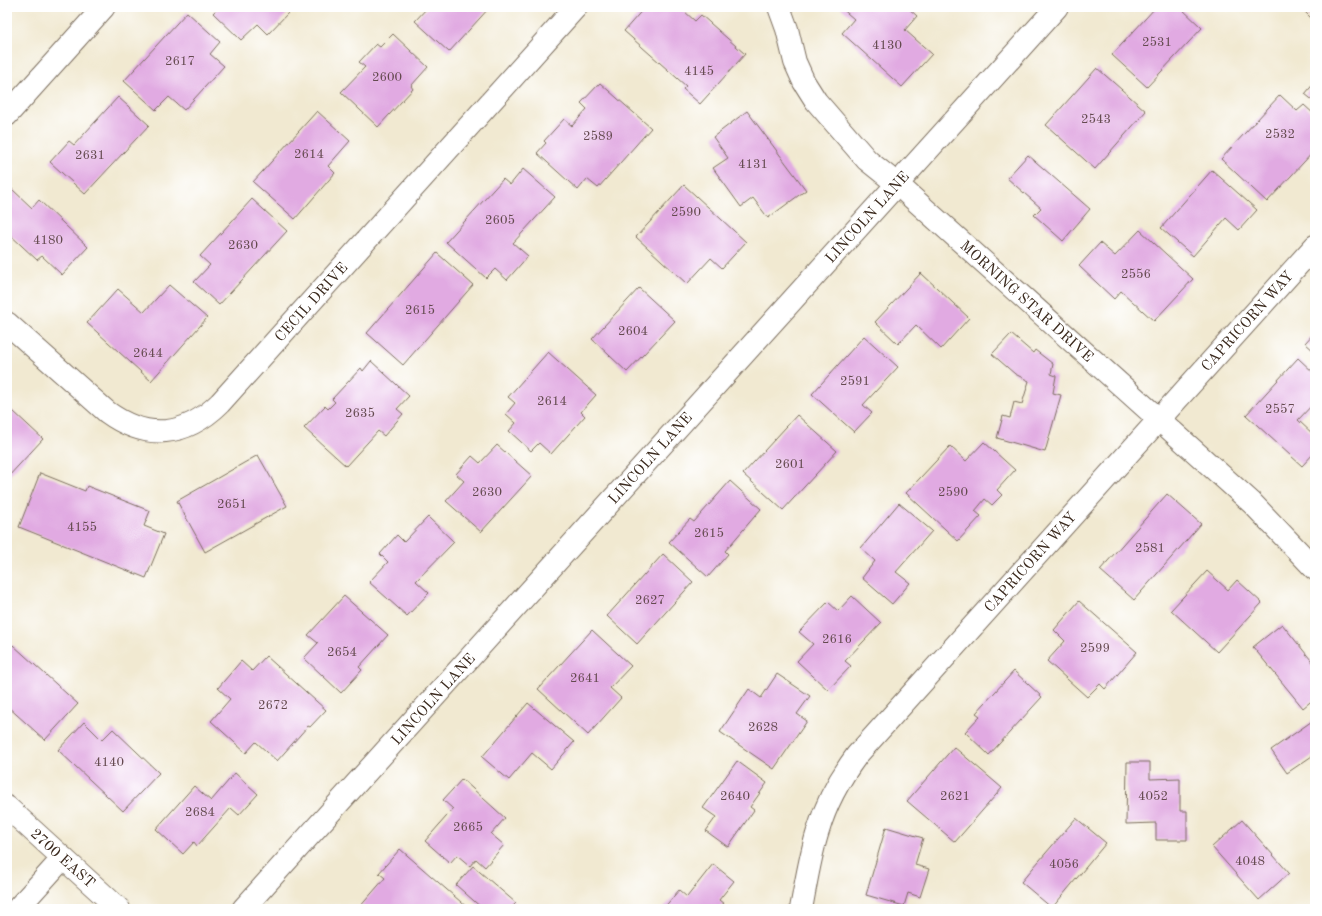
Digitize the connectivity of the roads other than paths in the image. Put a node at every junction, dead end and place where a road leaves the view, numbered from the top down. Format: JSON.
{"nodes":[{"id":1,"x":104,"y":7,"type":"edge"},
{"id":2,"x":576,"y":7,"type":"edge"},
{"id":3,"x":779,"y":7,"type":"edge"},
{"id":4,"x":1057,"y":7,"type":"edge"},
{"id":5,"x":7,"y":115,"type":"edge"},
{"id":6,"x":897,"y":184,"type":"junction"},
{"id":7,"x":1315,"y":246,"type":"edge"},
{"id":8,"x":7,"y":323,"type":"edge"},
{"id":9,"x":1159,"y":420,"type":"junction"},
{"id":10,"x":1315,"y":569,"type":"edge"},
{"id":11,"x":7,"y":807,"type":"edge"},
{"id":12,"x":63,"y":858,"type":"junction"},
{"id":13,"x":17,"y":909,"type":"edge"},
{"id":14,"x":119,"y":909,"type":"edge"},
{"id":15,"x":243,"y":909,"type":"edge"},
{"id":16,"x":801,"y":909,"type":"edge"}],
"edges":[{"from":1,"to":5,"type":"street"},
{"from":2,"to":8,"type":"street","name":"CECIL DRIVE"},
{"from":3,"to":6,"type":"street","name":"MORNING STAR DRIVE"},
{"from":4,"to":6,"type":"street","name":"LINCOLN LANE"},
{"from":6,"to":9,"type":"street","name":"MORNING STAR DRIVE"},
{"from":6,"to":15,"type":"street","name":"LINCOLN LANE"},
{"from":7,"to":9,"type":"street","name":"CAPRICORN WAY"},
{"from":9,"to":10,"type":"street","name":"MORNING STAR DRIVE"},
{"from":9,"to":16,"type":"street","name":"CAPRICORN WAY"},
{"from":11,"to":12,"type":"street","name":"2700 EAST"},
{"from":12,"to":13,"type":"street"},
{"from":12,"to":14,"type":"street","name":"2700 EAST"}]}
